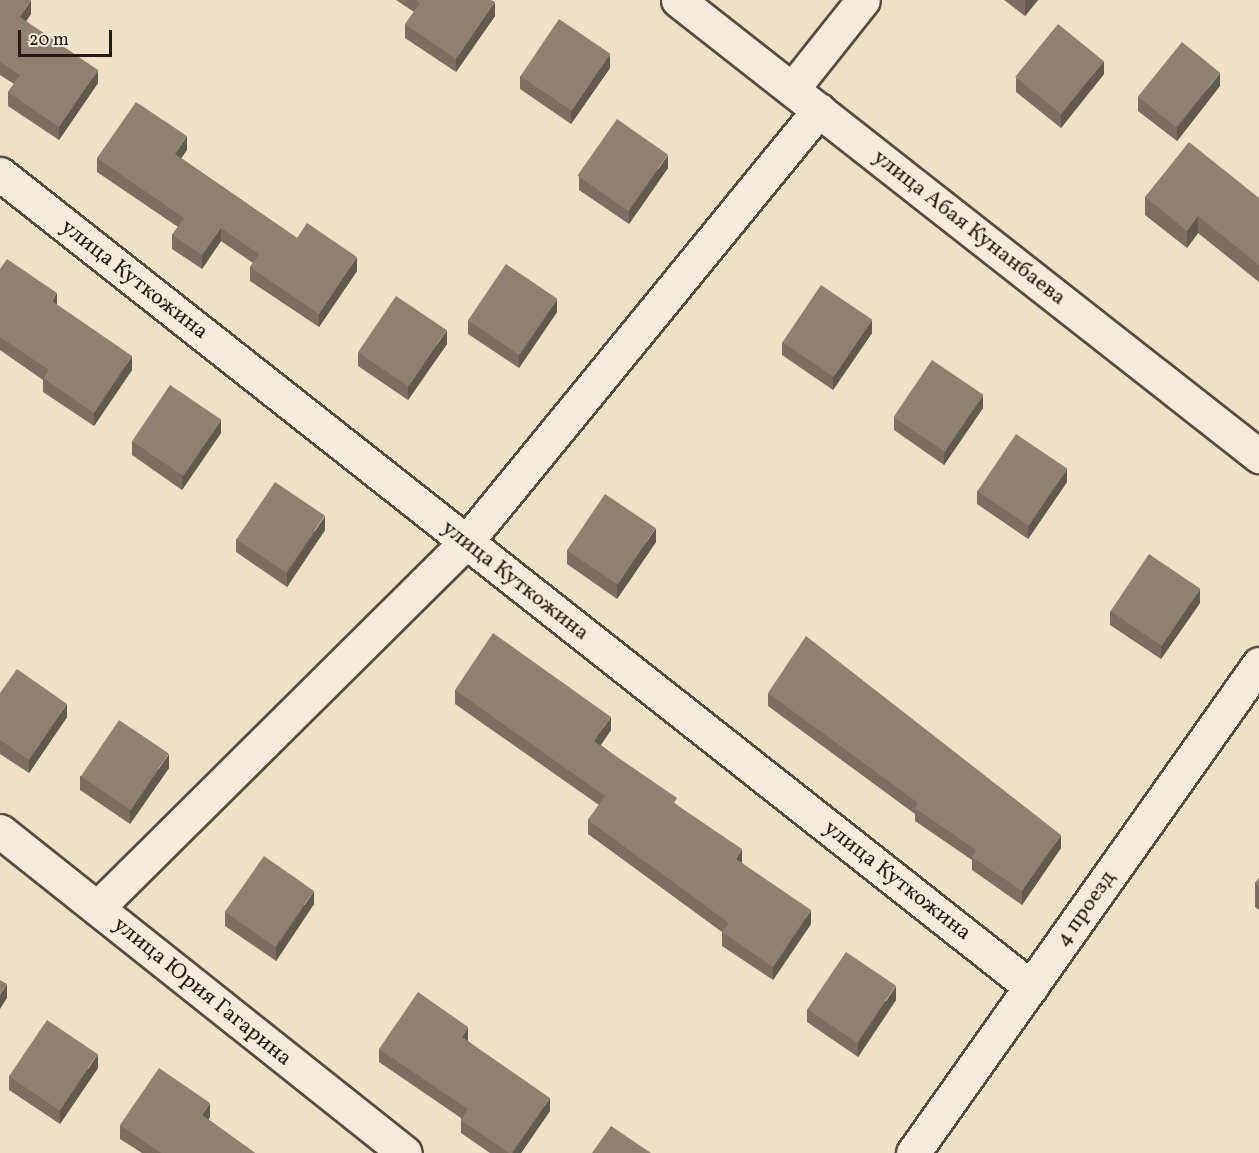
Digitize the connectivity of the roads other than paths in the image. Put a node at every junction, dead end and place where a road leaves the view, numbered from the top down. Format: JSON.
{"nodes":[{"id":1,"x":678,"y":0,"type":"edge"},
{"id":2,"x":863,"y":0,"type":"edge"},
{"id":3,"x":793,"y":88,"type":"junction"},
{"id":4,"x":819,"y":110,"type":"junction"},
{"id":5,"x":0,"y":174,"type":"edge"},
{"id":6,"x":1259,"y":456,"type":"edge"},
{"id":7,"x":466,"y":542,"type":"junction"},
{"id":8,"x":1259,"y":664,"type":"edge"},
{"id":9,"x":0,"y":831,"type":"edge"},
{"id":10,"x":97,"y":908,"type":"junction"},
{"id":11,"x":1031,"y":987,"type":"junction"},
{"id":12,"x":405,"y":1153,"type":"edge"},
{"id":13,"x":913,"y":1153,"type":"edge"}],
"edges":[{"from":1,"to":3,"type":"street","name":"улица Абая Кунанбаева"},
{"from":2,"to":3,"type":"street"},
{"from":3,"to":4,"type":"street","name":"улица Абая Кунанбаева"},
{"from":4,"to":6,"type":"street","name":"улица Абая Кунанбаева"},
{"from":4,"to":7,"type":"street"},
{"from":5,"to":7,"type":"street","name":"улица Куткожина"},
{"from":7,"to":10,"type":"street"},
{"from":7,"to":11,"type":"street","name":"улица Куткожина"},
{"from":8,"to":11,"type":"street","name":"4 проезд"},
{"from":9,"to":10,"type":"street","name":"улица Юрия Гагарина"},
{"from":10,"to":12,"type":"street","name":"улица Юрия Гагарина"},
{"from":11,"to":13,"type":"street","name":"4 проезд"}]}
